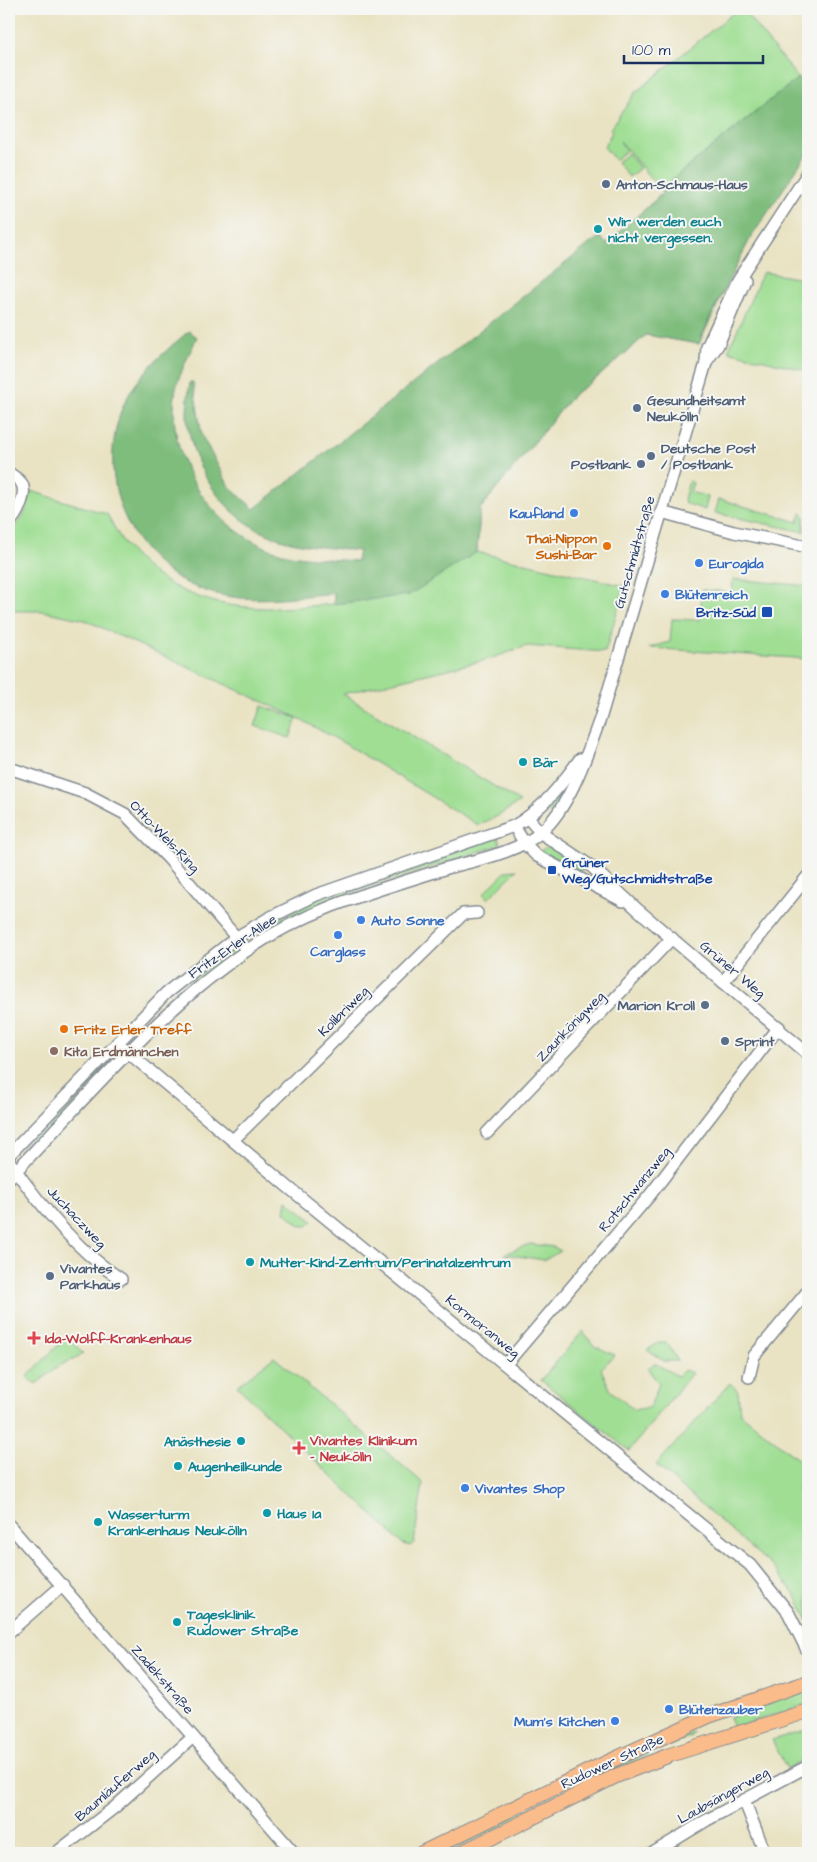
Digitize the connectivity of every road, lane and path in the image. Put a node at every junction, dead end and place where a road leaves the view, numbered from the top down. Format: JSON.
{"nodes":[{"id":1,"x":808,"y":173,"type":"edge"},
{"id":2,"x":9,"y":474,"type":"edge"},
{"id":3,"x":661,"y":512,"type":"junction"},
{"id":4,"x":9,"y":522,"type":"edge"},
{"id":5,"x":808,"y":547,"type":"edge"},
{"id":6,"x":588,"y":748,"type":"junction"},
{"id":7,"x":9,"y":768,"type":"edge"},
{"id":8,"x":528,"y":818,"type":"junction"},
{"id":9,"x":514,"y":826,"type":"junction"},
{"id":10,"x":541,"y":832,"type":"junction"},
{"id":11,"x":526,"y":844,"type":"junction"},
{"id":12,"x":808,"y":876,"type":"edge"},
{"id":13,"x":637,"y":909,"type":"junction"},
{"id":14,"x":477,"y":913,"type":"dead end"},
{"id":15,"x":237,"y":937,"type":"junction"},
{"id":16,"x":672,"y":938,"type":"junction"},
{"id":17,"x":247,"y":950,"type":"junction"},
{"id":18,"x":723,"y":982,"type":"junction"},
{"id":19,"x":778,"y":1027,"type":"junction"},
{"id":20,"x":117,"y":1043,"type":"junction"},
{"id":21,"x":129,"y":1053,"type":"junction"},
{"id":22,"x":808,"y":1054,"type":"edge"},
{"id":23,"x":487,"y":1133,"type":"dead end"},
{"id":24,"x":233,"y":1140,"type":"junction"},
{"id":25,"x":9,"y":1155,"type":"edge"},
{"id":26,"x":9,"y":1161,"type":"edge"},
{"id":27,"x":12,"y":1174,"type":"edge"},
{"id":28,"x":121,"y":1279,"type":"dead end"},
{"id":29,"x":808,"y":1291,"type":"edge"},
{"id":30,"x":506,"y":1364,"type":"junction"},
{"id":31,"x":749,"y":1377,"type":"dead end"},
{"id":32,"x":9,"y":1524,"type":"edge"},
{"id":33,"x":63,"y":1585,"type":"junction"},
{"id":34,"x":9,"y":1632,"type":"edge"},
{"id":35,"x":808,"y":1652,"type":"edge"},
{"id":36,"x":808,"y":1682,"type":"edge"},
{"id":37,"x":808,"y":1711,"type":"edge"},
{"id":38,"x":193,"y":1737,"type":"junction"},
{"id":39,"x":808,"y":1766,"type":"edge"},
{"id":40,"x":744,"y":1800,"type":"junction"},
{"id":41,"x":56,"y":1853,"type":"edge"},
{"id":42,"x":294,"y":1853,"type":"edge"},
{"id":43,"x":422,"y":1853,"type":"edge"},
{"id":44,"x":461,"y":1853,"type":"edge"},
{"id":45,"x":653,"y":1853,"type":"edge"},
{"id":46,"x":765,"y":1853,"type":"edge"}],
"edges":[{"from":1,"to":3,"type":"street","name":"Gutschmidtstraße"},
{"from":2,"to":4,"type":"street"},
{"from":3,"to":5,"type":"street"},
{"from":3,"to":6,"type":"street","name":"Gutschmidtstraße"},
{"from":6,"to":8,"type":"street","name":"Gutschmidtstraße"},
{"from":6,"to":10,"type":"street","name":"Gutschmidtstraße"},
{"from":7,"to":15,"type":"street","name":"Otto-Wels-Ring"},
{"from":8,"to":9,"type":"street","name":"Fritz-Erler-Allee"},
{"from":8,"to":10,"type":"street"},
{"from":9,"to":11,"type":"street"},
{"from":9,"to":15,"type":"street","name":"Fritz-Erler-Allee"},
{"from":10,"to":11,"type":"street","name":"Fritz-Erler-Allee"},
{"from":10,"to":13,"type":"street","name":"Grüner Weg"},
{"from":11,"to":13,"type":"street","name":"Grüner Weg"},
{"from":11,"to":17,"type":"street","name":"Fritz-Erler-Allee"},
{"from":12,"to":18,"type":"street"},
{"from":13,"to":16,"type":"street","name":"Grüner Weg"},
{"from":14,"to":24,"type":"street","name":"Kolibriweg"},
{"from":15,"to":17,"type":"street","name":"Otto-Wels-Ring"},
{"from":15,"to":20,"type":"street","name":"Fritz-Erler-Allee"},
{"from":16,"to":18,"type":"street","name":"Grüner Weg"},
{"from":16,"to":23,"type":"street","name":"Zaunkönigweg"},
{"from":17,"to":21,"type":"street","name":"Fritz-Erler-Allee"},
{"from":18,"to":19,"type":"street","name":"Grüner Weg"},
{"from":19,"to":22,"type":"street","name":"Grüner Weg"},
{"from":19,"to":30,"type":"street","name":"Rotschwanzweg"},
{"from":20,"to":21,"type":"street","name":"Kormoranweg"},
{"from":20,"to":25,"type":"street","name":"Fritz-Erler-Allee"},
{"from":21,"to":24,"type":"street","name":"Kormoranweg"},
{"from":21,"to":27,"type":"street","name":"Fritz-Erler-Allee"},
{"from":24,"to":30,"type":"street","name":"Kormoranweg"},
{"from":26,"to":27,"type":"street"},
{"from":27,"to":28,"type":"street","name":"Juchaczweg"},
{"from":29,"to":31,"type":"street"},
{"from":30,"to":35,"type":"street","name":"Kormoranweg"},
{"from":32,"to":33,"type":"street","name":"Zadekstraße"},
{"from":33,"to":34,"type":"street"},
{"from":33,"to":38,"type":"street","name":"Zadekstraße"},
{"from":36,"to":43,"type":"main road","name":"Rudower Straße"},
{"from":37,"to":44,"type":"main road","name":"Rudower Straße"},
{"from":38,"to":41,"type":"street","name":"Baumläuferweg"},
{"from":38,"to":42,"type":"street","name":"Zadekstraße"},
{"from":39,"to":40,"type":"street","name":"Laubsängerweg"},
{"from":40,"to":45,"type":"street","name":"Laubsängerweg"},
{"from":40,"to":46,"type":"street"}]}
